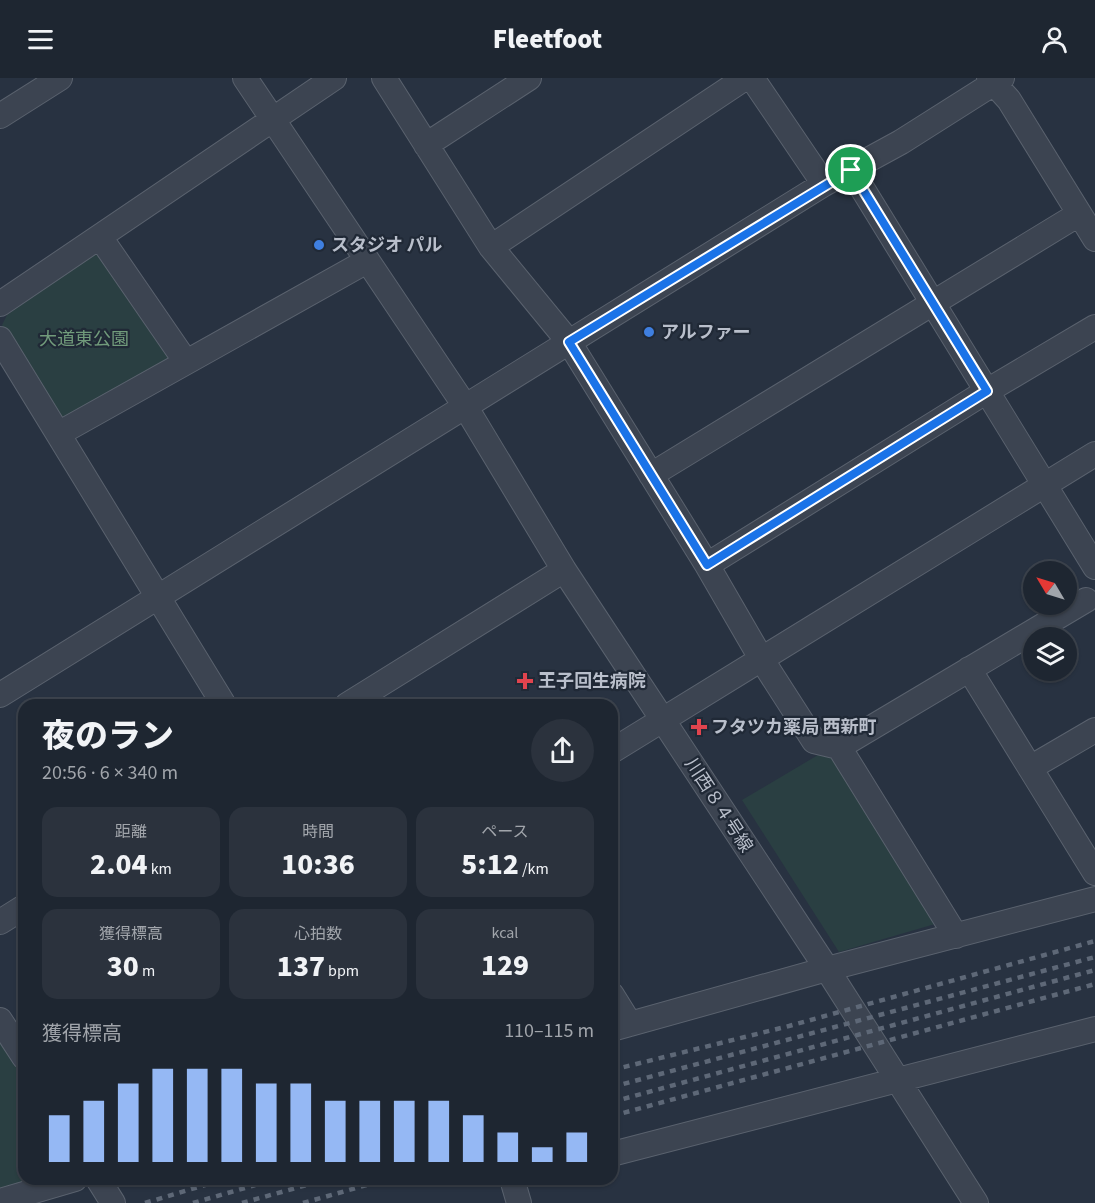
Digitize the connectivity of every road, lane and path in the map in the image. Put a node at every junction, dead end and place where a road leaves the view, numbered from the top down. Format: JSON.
{"nodes":[{"id":1,"x":60,"y":78,"type":"edge"},
{"id":2,"x":245,"y":78,"type":"edge"},
{"id":3,"x":334,"y":78,"type":"edge"},
{"id":4,"x":384,"y":78,"type":"edge"},
{"id":5,"x":529,"y":78,"type":"edge"},
{"id":6,"x":745,"y":78,"type":"edge"},
{"id":7,"x":752,"y":78,"type":"edge"},
{"id":8,"x":994,"y":80,"type":"edge"},
{"id":9,"x":0,"y":116,"type":"edge"},
{"id":10,"x":272,"y":120,"type":"junction"},
{"id":11,"x":426,"y":145,"type":"junction"},
{"id":12,"x":851,"y":170,"type":"junction"},
{"id":13,"x":824,"y":184,"type":"junction"},
{"id":14,"x":1079,"y":214,"type":"junction"},
{"id":15,"x":100,"y":237,"type":"junction"},
{"id":16,"x":1095,"y":239,"type":"edge"},
{"id":17,"x":491,"y":247,"type":"junction"},
{"id":18,"x":367,"y":261,"type":"junction"},
{"id":19,"x":0,"y":304,"type":"edge"},
{"id":20,"x":933,"y":304,"type":"junction"},
{"id":21,"x":1095,"y":327,"type":"edge"},
{"id":22,"x":0,"y":339,"type":"edge"},
{"id":23,"x":569,"y":342,"type":"junction"},
{"id":24,"x":186,"y":362,"type":"junction"},
{"id":25,"x":987,"y":391,"type":"junction"},
{"id":26,"x":465,"y":406,"type":"junction"},
{"id":27,"x":58,"y":434,"type":"junction"},
{"id":28,"x":1095,"y":454,"type":"edge"},
{"id":29,"x":651,"y":475,"type":"junction"},
{"id":30,"x":1044,"y":485,"type":"junction"},
{"id":31,"x":707,"y":565,"type":"junction"},
{"id":32,"x":1095,"y":567,"type":"edge"},
{"id":33,"x":564,"y":570,"type":"junction"},
{"id":34,"x":158,"y":598,"type":"junction"},
{"id":35,"x":1086,"y":600,"type":"dead end"},
{"id":36,"x":762,"y":660,"type":"junction"},
{"id":37,"x":969,"y":669,"type":"junction"},
{"id":38,"x":0,"y":695,"type":"edge"},
{"id":39,"x":220,"y":699,"type":"edge"},
{"id":40,"x":357,"y":699,"type":"edge"},
{"id":41,"x":663,"y":719,"type":"junction"},
{"id":42,"x":1095,"y":730,"type":"edge"},
{"id":43,"x":618,"y":747,"type":"edge"},
{"id":44,"x":839,"y":747,"type":"junction"},
{"id":45,"x":1030,"y":768,"type":"junction"},
{"id":46,"x":1095,"y":873,"type":"edge"},
{"id":47,"x":1095,"y":880,"type":"edge"},
{"id":48,"x":1085,"y":901,"type":"edge"},
{"id":49,"x":18,"y":911,"type":"edge"},
{"id":50,"x":0,"y":922,"type":"edge"},
{"id":51,"x":956,"y":936,"type":"junction"},
{"id":52,"x":827,"y":969,"type":"junction"},
{"id":53,"x":0,"y":1020,"type":"edge"},
{"id":54,"x":621,"y":1027,"type":"edge"},
{"id":55,"x":1095,"y":1029,"type":"edge"},
{"id":56,"x":18,"y":1048,"type":"edge"},
{"id":57,"x":897,"y":1079,"type":"junction"},
{"id":58,"x":618,"y":1152,"type":"edge"},
{"id":59,"x":55,"y":1185,"type":"edge"},
{"id":60,"x":102,"y":1185,"type":"edge"},
{"id":61,"x":514,"y":1185,"type":"edge"},
{"id":62,"x":0,"y":1201,"type":"edge"},
{"id":63,"x":113,"y":1203,"type":"edge"},
{"id":64,"x":519,"y":1203,"type":"edge"},
{"id":65,"x":976,"y":1203,"type":"edge"}],
"edges":[{"from":1,"to":9,"type":"street"},
{"from":2,"to":10,"type":"street","name":"川西８４号線"},
{"from":3,"to":10,"type":"street"},
{"from":4,"to":11,"type":"street"},
{"from":5,"to":11,"type":"street"},
{"from":6,"to":17,"type":"street"},
{"from":7,"to":13,"type":"street"},
{"from":8,"to":12,"type":"street"},
{"from":8,"to":14,"type":"street"},
{"from":10,"to":15,"type":"street"},
{"from":10,"to":18,"type":"street","name":"川西８４号線"},
{"from":11,"to":17,"type":"street"},
{"from":12,"to":13,"type":"street"},
{"from":12,"to":20,"type":"street"},
{"from":13,"to":23,"type":"street"},
{"from":14,"to":16,"type":"street"},
{"from":14,"to":20,"type":"street"},
{"from":15,"to":19,"type":"street"},
{"from":15,"to":24,"type":"street"},
{"from":17,"to":23,"type":"street"},
{"from":18,"to":24,"type":"street"},
{"from":18,"to":26,"type":"street","name":"川西８４号線"},
{"from":20,"to":25,"type":"street"},
{"from":20,"to":29,"type":"street"},
{"from":21,"to":25,"type":"street"},
{"from":22,"to":27,"type":"street"},
{"from":23,"to":26,"type":"street"},
{"from":23,"to":29,"type":"street"},
{"from":24,"to":27,"type":"street"},
{"from":25,"to":30,"type":"street"},
{"from":25,"to":31,"type":"street"},
{"from":26,"to":33,"type":"street","name":"川西８４号線"},
{"from":26,"to":34,"type":"street"},
{"from":27,"to":34,"type":"street"},
{"from":28,"to":30,"type":"street"},
{"from":29,"to":31,"type":"street"},
{"from":30,"to":32,"type":"street"},
{"from":30,"to":36,"type":"street"},
{"from":31,"to":36,"type":"street"},
{"from":33,"to":40,"type":"street"},
{"from":33,"to":41,"type":"street","name":"川西８４号線"},
{"from":34,"to":38,"type":"street"},
{"from":34,"to":39,"type":"street"},
{"from":35,"to":37,"type":"street"},
{"from":36,"to":41,"type":"street"},
{"from":36,"to":44,"type":"street"},
{"from":37,"to":44,"type":"street"},
{"from":37,"to":45,"type":"street"},
{"from":41,"to":43,"type":"street"},
{"from":41,"to":52,"type":"street","name":"川西８４号線"},
{"from":42,"to":45,"type":"street"},
{"from":44,"to":51,"type":"street"},
{"from":45,"to":46,"type":"street"},
{"from":47,"to":48,"type":"street"},
{"from":48,"to":51,"type":"street"},
{"from":49,"to":50,"type":"street"},
{"from":51,"to":52,"type":"street"},
{"from":52,"to":54,"type":"street"},
{"from":52,"to":57,"type":"street","name":"川西８４号線"},
{"from":53,"to":56,"type":"street"},
{"from":55,"to":57,"type":"street"},
{"from":57,"to":58,"type":"street"},
{"from":57,"to":65,"type":"street","name":"川西８４号線"},
{"from":59,"to":62,"type":"street"},
{"from":60,"to":63,"type":"street"},
{"from":61,"to":64,"type":"street"}]}
